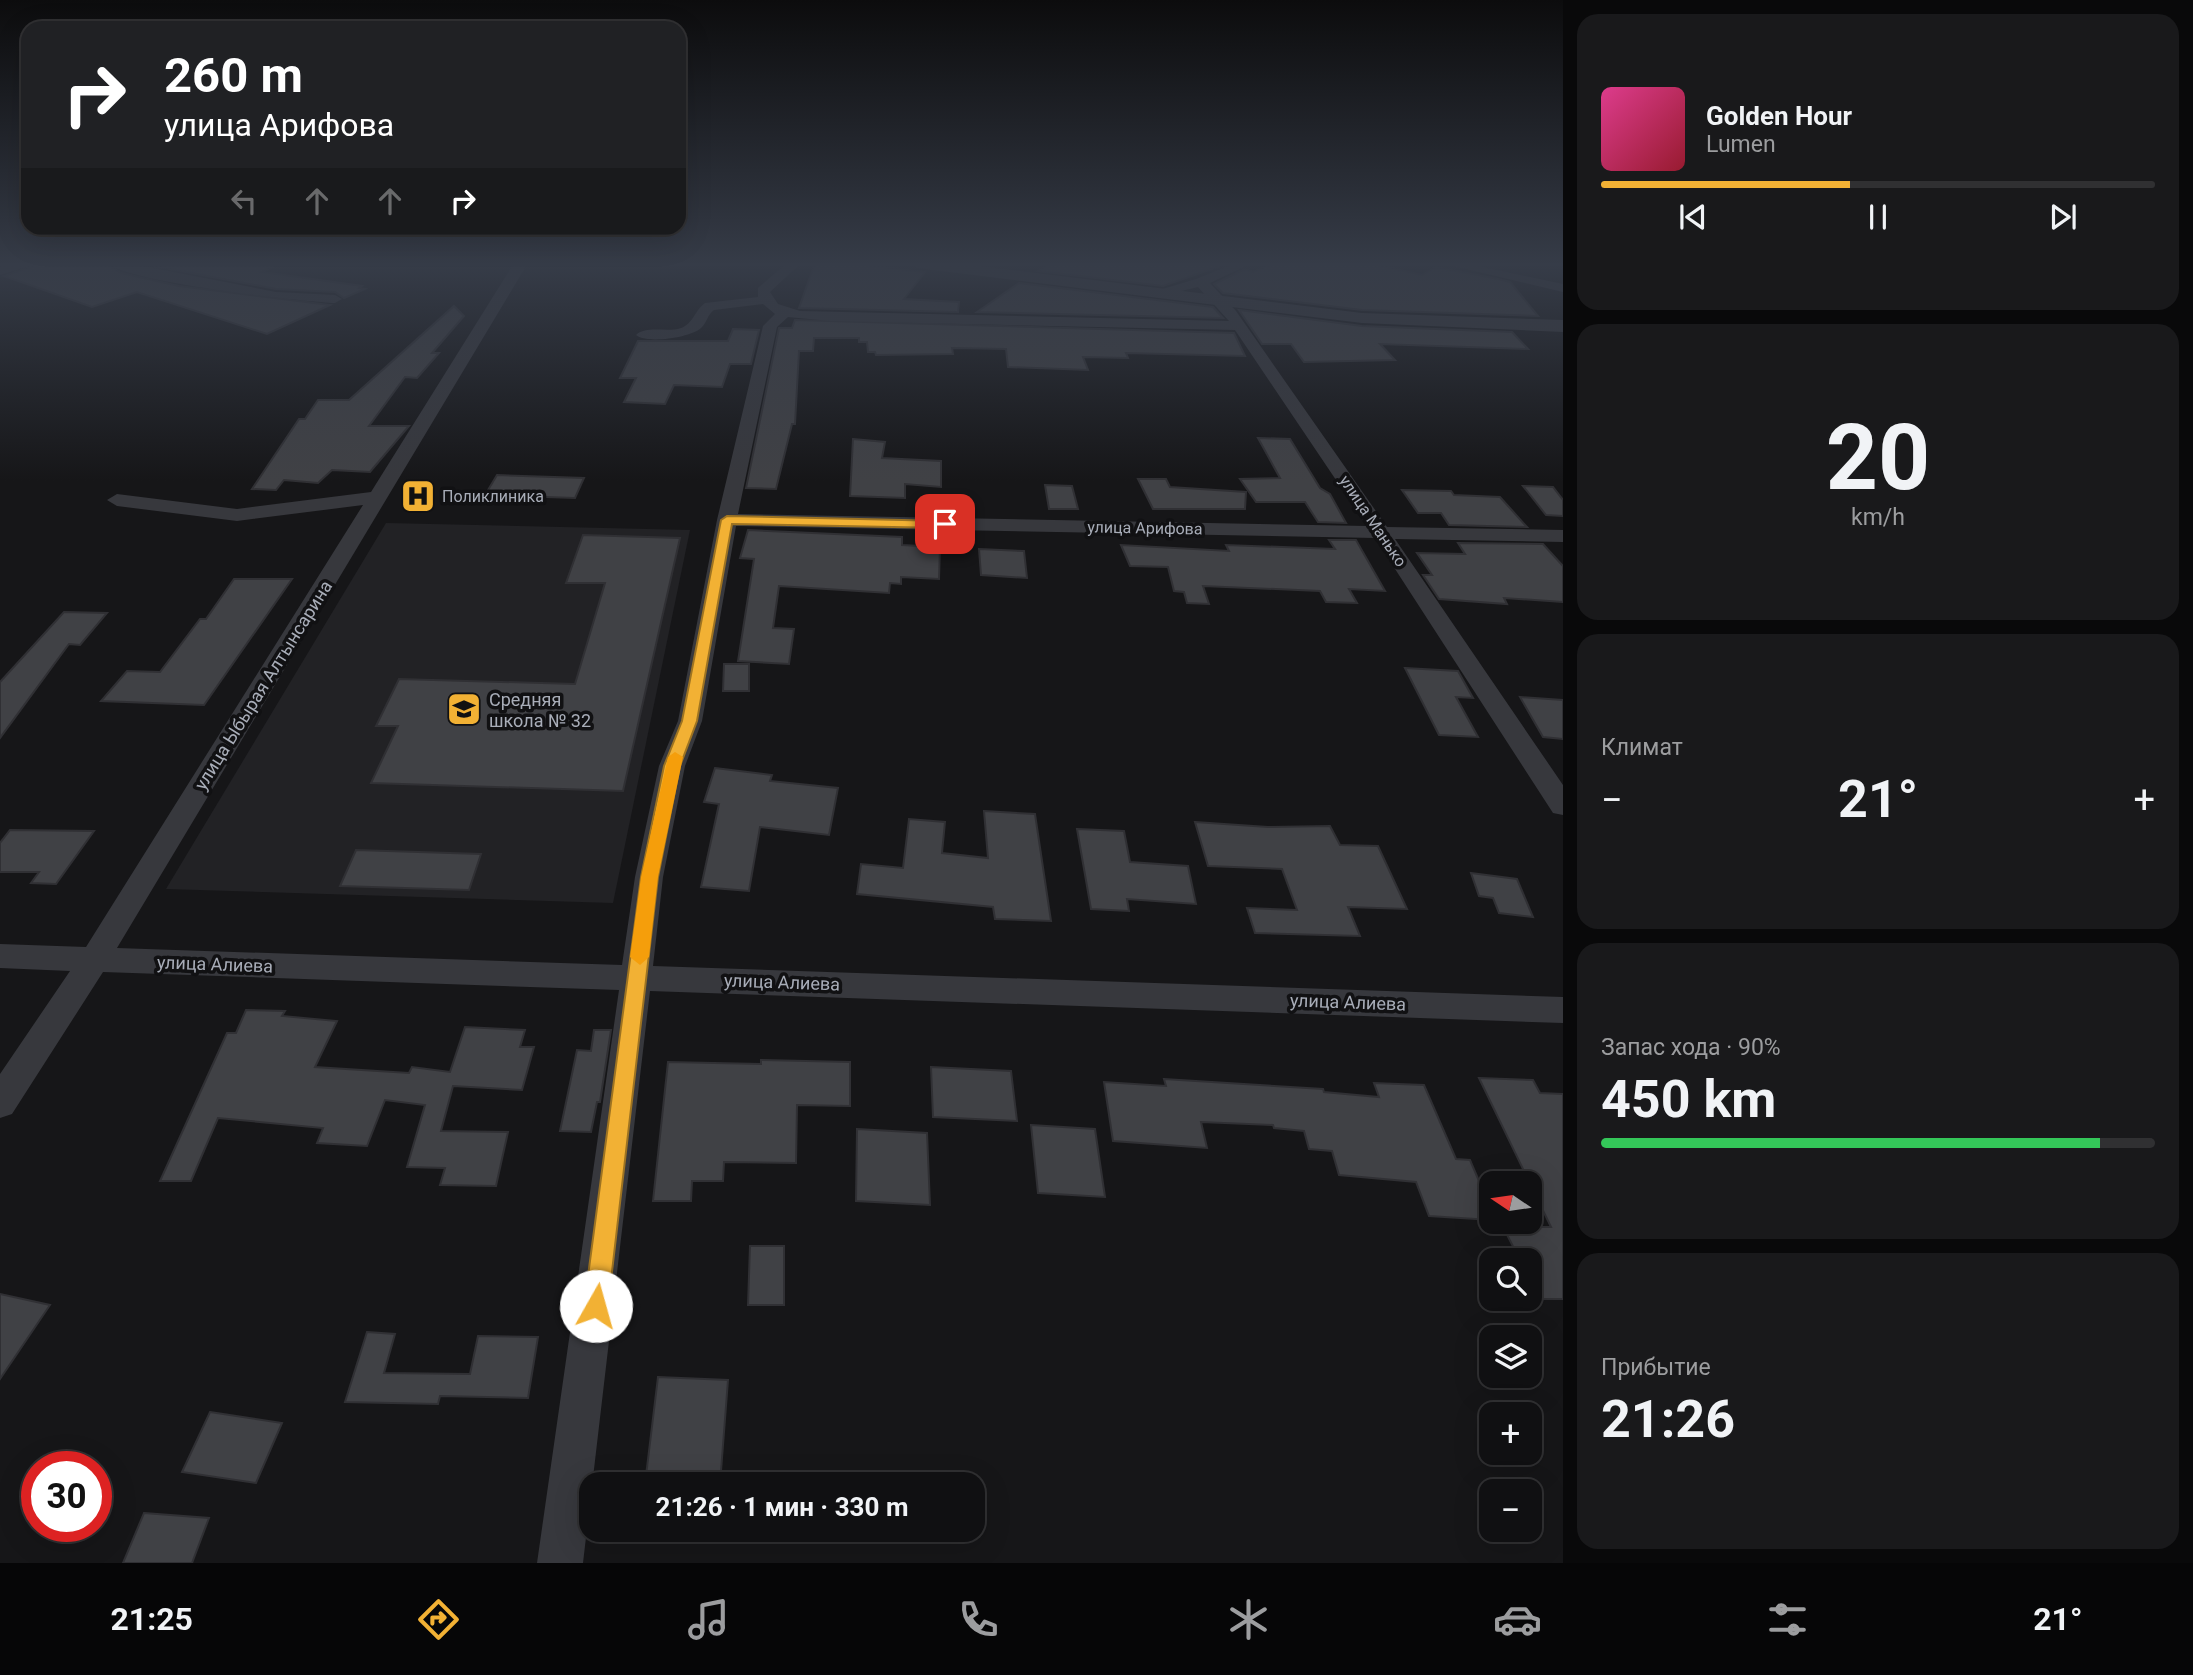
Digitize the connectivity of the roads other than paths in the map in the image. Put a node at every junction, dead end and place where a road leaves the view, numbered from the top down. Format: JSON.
{"nodes":[{"id":1,"x":474,"y":336,"type":"edge"},
{"id":2,"x":768,"y":336,"type":"edge"},
{"id":3,"x":1245,"y":336,"type":"edge"},
{"id":4,"x":379,"y":498,"type":"junction"},
{"id":5,"x":117,"y":500,"type":"dead end"},
{"id":6,"x":727,"y":520,"type":"junction"},
{"id":7,"x":1381,"y":533,"type":"junction"},
{"id":8,"x":1563,"y":536,"type":"edge"},
{"id":9,"x":1563,"y":806,"type":"edge"},
{"id":10,"x":0,"y":956,"type":"edge"},
{"id":11,"x":94,"y":960,"type":"junction"},
{"id":12,"x":637,"y":977,"type":"junction"},
{"id":13,"x":1563,"y":1010,"type":"edge"},
{"id":14,"x":0,"y":1102,"type":"edge"},
{"id":15,"x":560,"y":1563,"type":"edge"}],
"edges":[{"from":1,"to":4,"type":"street","name":"улица Ыбырая Алтынсарина"},
{"from":2,"to":6,"type":"street"},
{"from":3,"to":7,"type":"street","name":"улица Манько"},
{"from":4,"to":5,"type":"street"},
{"from":4,"to":11,"type":"street","name":"улица Ыбырая Алтынсарина"},
{"from":6,"to":7,"type":"street","name":"улица Арифова"},
{"from":6,"to":12,"type":"street"},
{"from":7,"to":8,"type":"street","name":"улица Арифова"},
{"from":7,"to":9,"type":"street","name":"улица Манько"},
{"from":10,"to":11,"type":"street","name":"улица Алиева"},
{"from":11,"to":12,"type":"street","name":"улица Алиева"},
{"from":11,"to":14,"type":"street","name":"улица Ыбырая Алтынсарина"},
{"from":12,"to":13,"type":"street","name":"улица Алиева"},
{"from":12,"to":15,"type":"street"}]}
